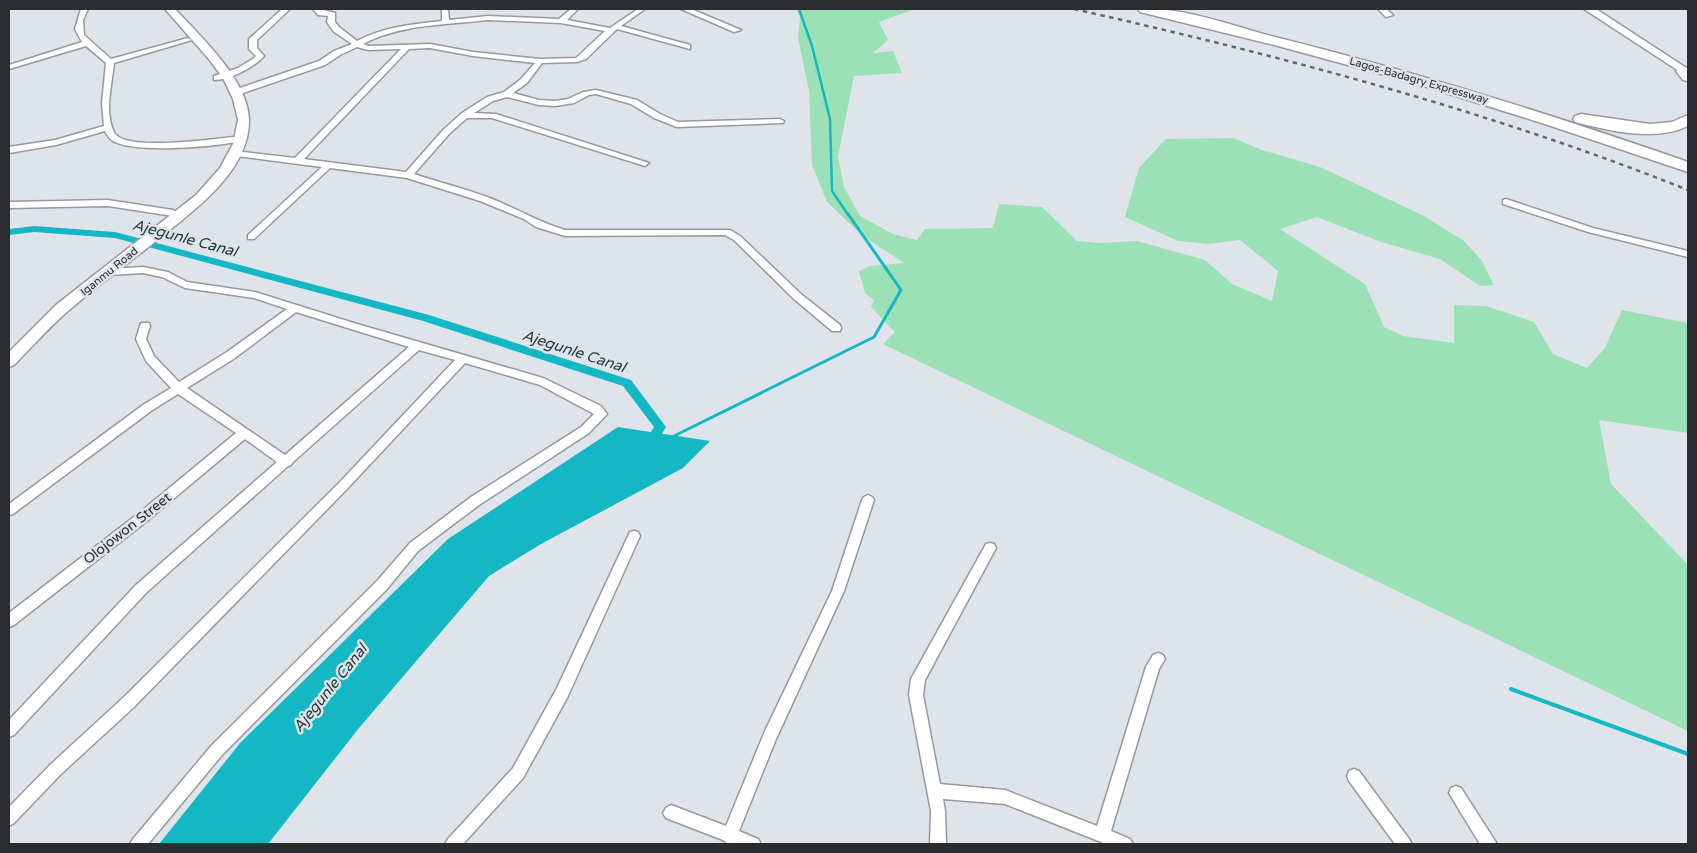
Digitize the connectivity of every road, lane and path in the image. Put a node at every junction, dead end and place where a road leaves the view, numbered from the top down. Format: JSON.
{"nodes":[{"id":1,"x":84,"y":9,"type":"edge"},
{"id":2,"x":162,"y":9,"type":"edge"},
{"id":3,"x":170,"y":9,"type":"edge"},
{"id":4,"x":286,"y":9,"type":"edge"},
{"id":5,"x":316,"y":9,"type":"edge"},
{"id":6,"x":445,"y":9,"type":"edge"},
{"id":7,"x":575,"y":9,"type":"edge"},
{"id":8,"x":642,"y":9,"type":"edge"},
{"id":9,"x":685,"y":9,"type":"edge"},
{"id":10,"x":1146,"y":9,"type":"edge"},
{"id":11,"x":1183,"y":9,"type":"edge"},
{"id":12,"x":1382,"y":9,"type":"edge"},
{"id":13,"x":1589,"y":9,"type":"edge"},
{"id":14,"x":1603,"y":9,"type":"edge"},
{"id":15,"x":1389,"y":15,"type":"dead end"},
{"id":16,"x":561,"y":21,"type":"junction"},
{"id":17,"x":446,"y":23,"type":"junction"},
{"id":18,"x":614,"y":29,"type":"junction"},
{"id":19,"x":737,"y":30,"type":"dead end"},
{"id":20,"x":188,"y":40,"type":"junction"},
{"id":21,"x":85,"y":44,"type":"junction"},
{"id":22,"x":357,"y":44,"type":"junction"},
{"id":23,"x":408,"y":46,"type":"junction"},
{"id":24,"x":687,"y":47,"type":"dead end"},
{"id":25,"x":540,"y":61,"type":"junction"},
{"id":26,"x":110,"y":62,"type":"junction"},
{"id":27,"x":9,"y":66,"type":"edge"},
{"id":28,"x":1687,"y":72,"type":"edge"},
{"id":29,"x":221,"y":76,"type":"junction"},
{"id":30,"x":237,"y":92,"type":"junction"},
{"id":31,"x":508,"y":94,"type":"junction"},
{"id":32,"x":465,"y":115,"type":"junction"},
{"id":33,"x":1568,"y":116,"type":"junction"},
{"id":34,"x":1688,"y":120,"type":"edge"},
{"id":35,"x":780,"y":121,"type":"dead end"},
{"id":36,"x":108,"y":127,"type":"junction"},
{"id":37,"x":233,"y":140,"type":"junction"},
{"id":38,"x":9,"y":150,"type":"edge"},
{"id":39,"x":237,"y":153,"type":"junction"},
{"id":40,"x":1688,"y":158,"type":"edge"},
{"id":41,"x":298,"y":160,"type":"junction"},
{"id":42,"x":645,"y":163,"type":"dead end"},
{"id":43,"x":327,"y":166,"type":"junction"},
{"id":44,"x":1688,"y":167,"type":"edge"},
{"id":45,"x":408,"y":175,"type":"junction"},
{"id":46,"x":1506,"y":202,"type":"dead end"},
{"id":47,"x":9,"y":206,"type":"edge"},
{"id":48,"x":169,"y":218,"type":"junction"},
{"id":49,"x":251,"y":237,"type":"dead end"},
{"id":50,"x":1688,"y":254,"type":"edge"},
{"id":51,"x":120,"y":260,"type":"junction"},
{"id":52,"x":109,"y":272,"type":"junction"},
{"id":53,"x":295,"y":308,"type":"junction"},
{"id":54,"x":145,"y":326,"type":"dead end"},
{"id":55,"x":836,"y":328,"type":"dead end"},
{"id":56,"x":416,"y":346,"type":"junction"},
{"id":57,"x":9,"y":356,"type":"edge"},
{"id":58,"x":463,"y":358,"type":"junction"},
{"id":59,"x":9,"y":361,"type":"edge"},
{"id":60,"x":178,"y":388,"type":"junction"},
{"id":61,"x":244,"y":433,"type":"junction"},
{"id":62,"x":287,"y":462,"type":"junction"},
{"id":63,"x":868,"y":500,"type":"dead end"},
{"id":64,"x":9,"y":510,"type":"edge"},
{"id":65,"x":634,"y":536,"type":"dead end"},
{"id":66,"x":990,"y":548,"type":"dead end"},
{"id":67,"x":9,"y":621,"type":"edge"},
{"id":68,"x":1158,"y":659,"type":"dead end"},
{"id":69,"x":9,"y":730,"type":"edge"},
{"id":70,"x":1354,"y":776,"type":"dead end"},
{"id":71,"x":935,"y":791,"type":"junction"},
{"id":72,"x":1456,"y":793,"type":"dead end"},
{"id":73,"x":672,"y":813,"type":"dead end"},
{"id":74,"x":9,"y":818,"type":"edge"},
{"id":75,"x":1102,"y":835,"type":"junction"},
{"id":76,"x":729,"y":837,"type":"junction"},
{"id":77,"x":138,"y":844,"type":"edge"},
{"id":78,"x":454,"y":844,"type":"edge"},
{"id":79,"x":753,"y":844,"type":"edge"},
{"id":80,"x":938,"y":844,"type":"edge"},
{"id":81,"x":1125,"y":844,"type":"edge"},
{"id":82,"x":1404,"y":844,"type":"edge"},
{"id":83,"x":1490,"y":844,"type":"edge"}],
"edges":[{"from":1,"to":21,"type":"street"},
{"from":2,"to":20,"type":"main road","name":"Iganmu Road"},
{"from":3,"to":29,"type":"main road","name":"Iganmu Road"},
{"from":4,"to":29,"type":"street"},
{"from":5,"to":22,"type":"street"},
{"from":6,"to":17,"type":"street"},
{"from":7,"to":16,"type":"street"},
{"from":8,"to":18,"type":"street"},
{"from":9,"to":19,"type":"street"},
{"from":10,"to":44,"type":"highway","name":"Lagos-Badagry Expressway"},
{"from":11,"to":33,"type":"highway","name":"Lagos-Badagry Expressway"},
{"from":12,"to":15,"type":"street"},
{"from":13,"to":28,"type":"main road"},
{"from":14,"to":28,"type":"main road"},
{"from":16,"to":17,"type":"street"},
{"from":16,"to":18,"type":"street"},
{"from":17,"to":22,"type":"street"},
{"from":18,"to":24,"type":"street"},
{"from":18,"to":25,"type":"street"},
{"from":20,"to":26,"type":"street"},
{"from":20,"to":29,"type":"main road","name":"Iganmu Road"},
{"from":21,"to":26,"type":"street"},
{"from":21,"to":27,"type":"street"},
{"from":22,"to":23,"type":"street"},
{"from":22,"to":30,"type":"street"},
{"from":23,"to":25,"type":"street"},
{"from":23,"to":41,"type":"street"},
{"from":25,"to":31,"type":"street"},
{"from":26,"to":36,"type":"street"},
{"from":29,"to":30,"type":"main road","name":"Iganmu Road"},
{"from":29,"to":37,"type":"main road","name":"Iganmu Road"},
{"from":30,"to":39,"type":"main road","name":"Iganmu Road"},
{"from":31,"to":32,"type":"street"},
{"from":31,"to":35,"type":"street"},
{"from":32,"to":42,"type":"street"},
{"from":32,"to":45,"type":"street"},
{"from":33,"to":34,"type":"highway"},
{"from":33,"to":40,"type":"highway","name":"Lagos-Badagry Expressway"},
{"from":36,"to":37,"type":"street"},
{"from":36,"to":38,"type":"street"},
{"from":37,"to":48,"type":"main road","name":"Iganmu Road"},
{"from":39,"to":41,"type":"street"},
{"from":39,"to":48,"type":"main road","name":"Iganmu Road"},
{"from":41,"to":43,"type":"street"},
{"from":43,"to":45,"type":"street"},
{"from":43,"to":49,"type":"street"},
{"from":45,"to":55,"type":"street"},
{"from":46,"to":50,"type":"street"},
{"from":47,"to":48,"type":"street"},
{"from":48,"to":51,"type":"main road","name":"Iganmu Road"},
{"from":51,"to":52,"type":"main road","name":"Iganmu Road"},
{"from":51,"to":57,"type":"main road","name":"Iganmu Road"},
{"from":52,"to":53,"type":"street"},
{"from":52,"to":59,"type":"main road","name":"Iganmu Road"},
{"from":53,"to":56,"type":"street"},
{"from":53,"to":60,"type":"street"},
{"from":54,"to":60,"type":"street"},
{"from":56,"to":58,"type":"street"},
{"from":56,"to":62,"type":"street"},
{"from":58,"to":74,"type":"street"},
{"from":58,"to":77,"type":"street"},
{"from":60,"to":61,"type":"street"},
{"from":60,"to":64,"type":"street"},
{"from":61,"to":62,"type":"street"},
{"from":61,"to":67,"type":"street","name":"Olojowon Street"},
{"from":62,"to":69,"type":"street"},
{"from":63,"to":76,"type":"street"},
{"from":65,"to":78,"type":"street"},
{"from":66,"to":71,"type":"street"},
{"from":68,"to":75,"type":"street"},
{"from":70,"to":82,"type":"street"},
{"from":71,"to":75,"type":"street"},
{"from":71,"to":80,"type":"street"},
{"from":72,"to":83,"type":"street"},
{"from":73,"to":76,"type":"street"},
{"from":75,"to":81,"type":"street"},
{"from":76,"to":79,"type":"street"}]}
